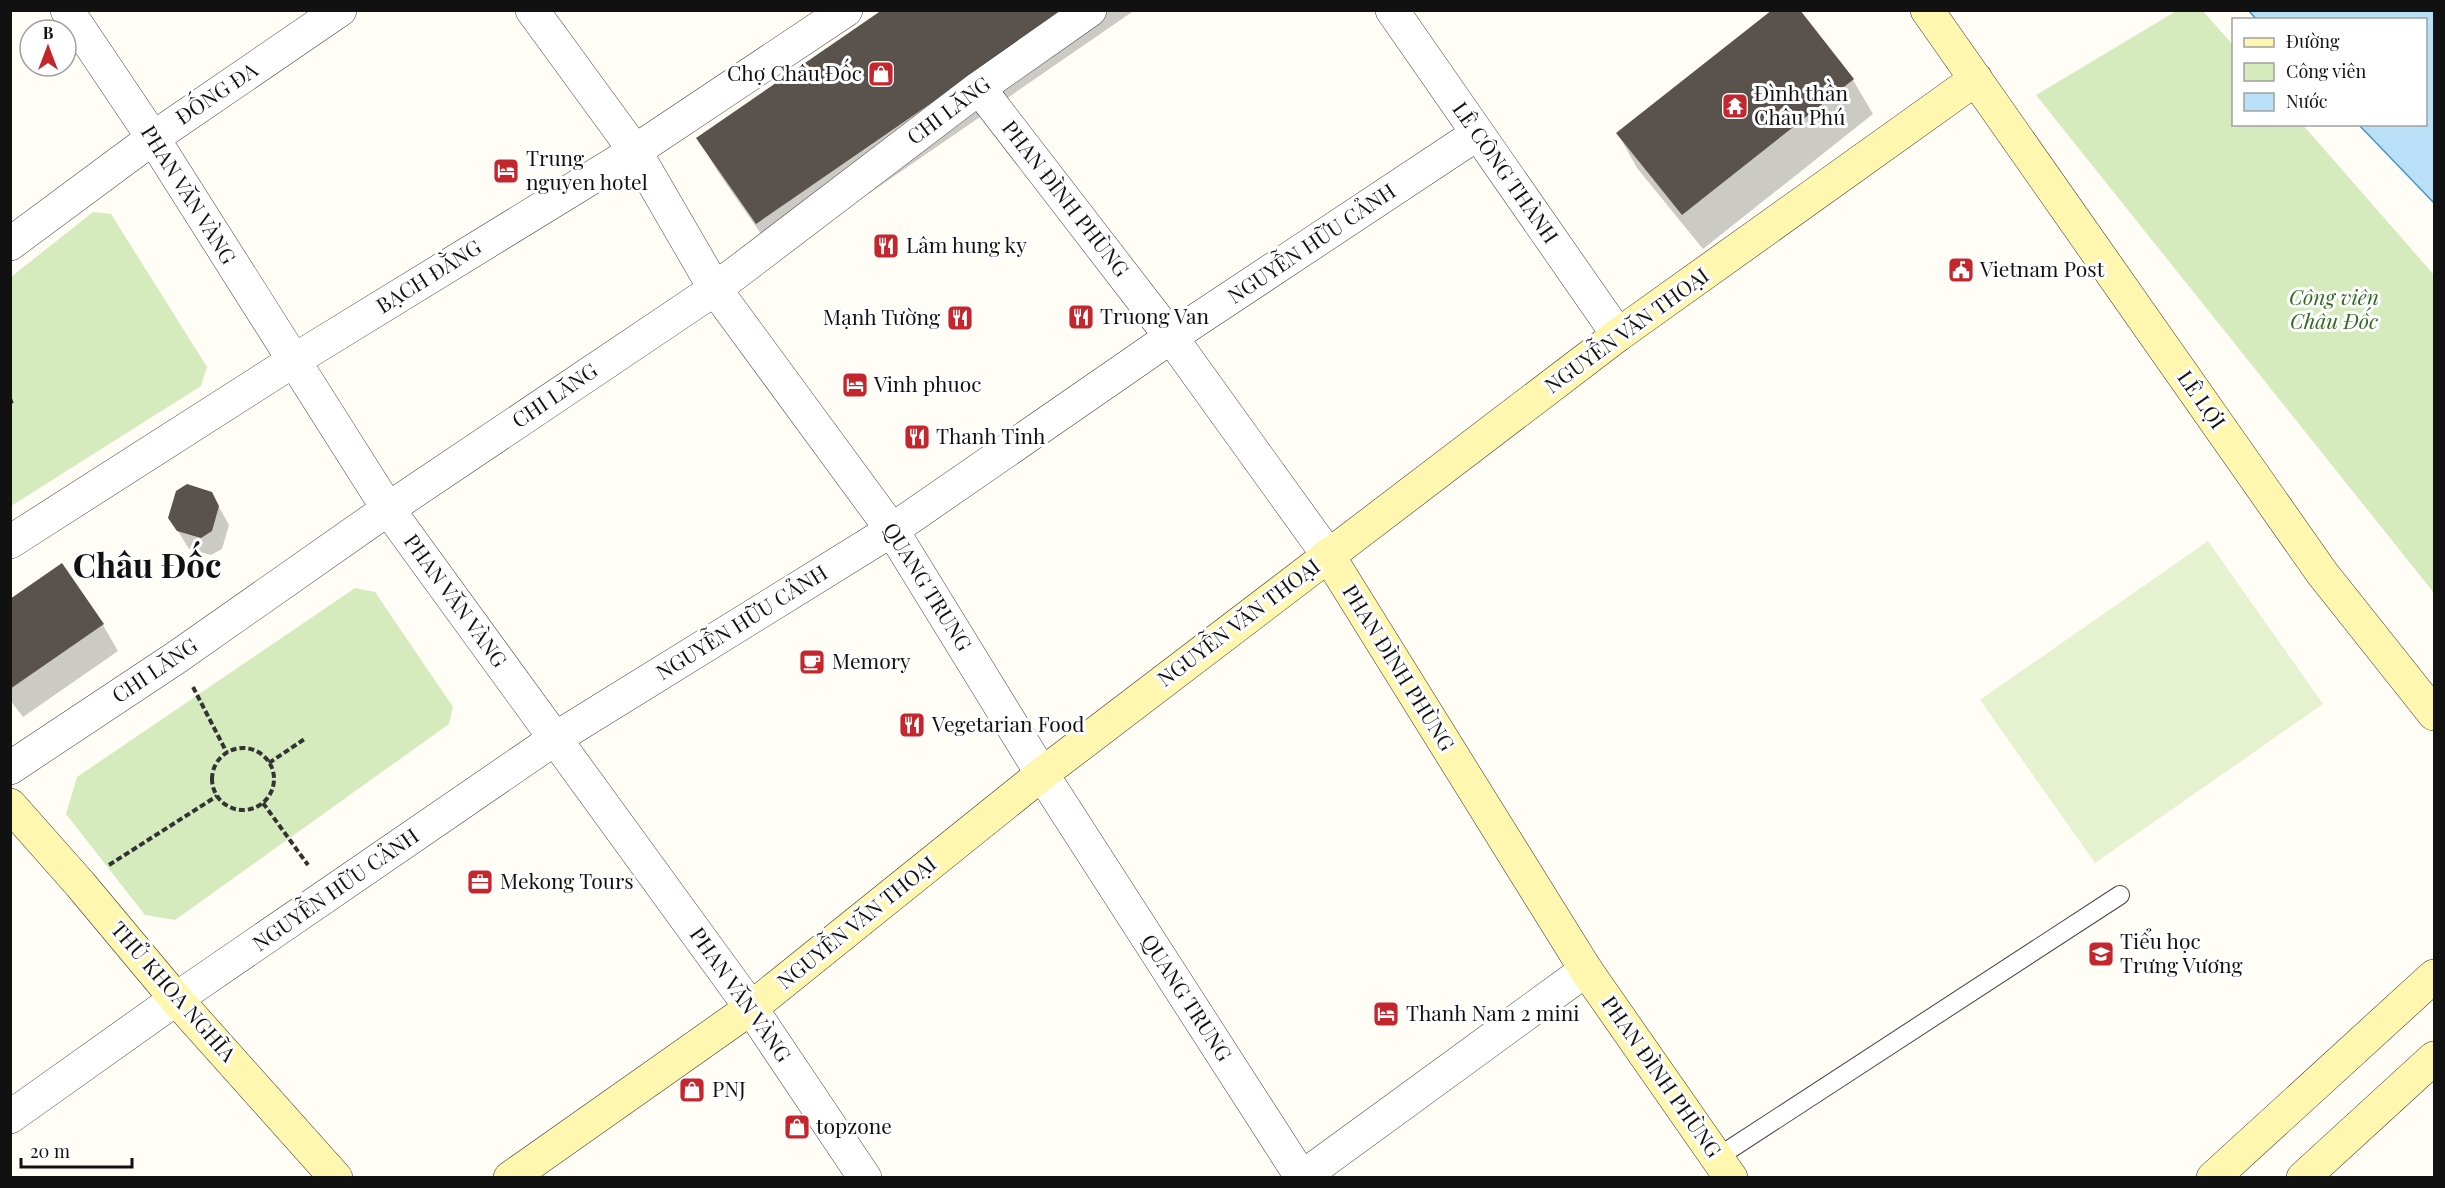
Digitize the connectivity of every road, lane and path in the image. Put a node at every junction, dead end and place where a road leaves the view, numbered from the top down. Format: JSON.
{"nodes":[{"id":1,"x":67,"y":10,"type":"edge"},
{"id":2,"x":340,"y":10,"type":"edge"},
{"id":3,"x":532,"y":10,"type":"edge"},
{"id":4,"x":846,"y":10,"type":"edge"},
{"id":5,"x":1090,"y":10,"type":"edge"},
{"id":6,"x":1392,"y":10,"type":"edge"},
{"id":7,"x":1927,"y":10,"type":"edge"},
{"id":8,"x":1976,"y":79,"type":"junction"},
{"id":9,"x":979,"y":88,"type":"junction"},
{"id":10,"x":1478,"y":134,"type":"junction"},
{"id":11,"x":153,"y":138,"type":"junction"},
{"id":12,"x":634,"y":151,"type":"junction"},
{"id":13,"x":10,"y":244,"type":"edge"},
{"id":14,"x":715,"y":289,"type":"junction"},
{"id":15,"x":1618,"y":335,"type":"junction"},
{"id":16,"x":1171,"y":338,"type":"junction"},
{"id":17,"x":293,"y":361,"type":"junction"},
{"id":18,"x":388,"y":509,"type":"junction"},
{"id":19,"x":892,"y":530,"type":"junction"},
{"id":20,"x":10,"y":542,"type":"edge"},
{"id":21,"x":1328,"y":555,"type":"junction"},
{"id":22,"x":177,"y":657,"type":"junction"},
{"id":23,"x":2434,"y":714,"type":"edge"},
{"id":24,"x":306,"y":738,"type":"dead end"},
{"id":25,"x":556,"y":738,"type":"junction"},
{"id":26,"x":227,"y":753,"type":"junction"},
{"id":27,"x":269,"y":763,"type":"junction"},
{"id":28,"x":10,"y":768,"type":"edge"},
{"id":29,"x":1042,"y":774,"type":"junction"},
{"id":30,"x":217,"y":796,"type":"junction"},
{"id":31,"x":262,"y":803,"type":"junction"},
{"id":32,"x":10,"y":805,"type":"edge"},
{"id":33,"x":80,"y":884,"type":"junction"},
{"id":34,"x":330,"y":895,"type":"junction"},
{"id":35,"x":2120,"y":895,"type":"dead end"},
{"id":36,"x":1586,"y":970,"type":"junction"},
{"id":37,"x":2434,"y":976,"type":"edge"},
{"id":38,"x":176,"y":999,"type":"junction"},
{"id":39,"x":751,"y":1008,"type":"junction"},
{"id":40,"x":2434,"y":1058,"type":"edge"},
{"id":41,"x":10,"y":1117,"type":"edge"},
{"id":42,"x":1724,"y":1167,"type":"edge"},
{"id":43,"x":1302,"y":1177,"type":"edge"},
{"id":44,"x":336,"y":1178,"type":"edge"},
{"id":45,"x":510,"y":1178,"type":"edge"},
{"id":46,"x":865,"y":1178,"type":"edge"},
{"id":47,"x":2213,"y":1178,"type":"edge"},
{"id":48,"x":2303,"y":1178,"type":"edge"}],
"edges":[{"from":1,"to":11,"type":"street","name":"PHAN VĂN VÀNG"},
{"from":2,"to":11,"type":"street","name":"ĐỐNG ĐA"},
{"from":3,"to":12,"type":"street","name":"QUANG TRUNG"},
{"from":4,"to":12,"type":"street","name":"BẠCH ĐẰNG"},
{"from":5,"to":9,"type":"street","name":"CHI LĂNG"},
{"from":6,"to":10,"type":"street","name":"LÊ CÔNG THÀNH"},
{"from":7,"to":8,"type":"main road","name":"LÊ LỢI"},
{"from":8,"to":15,"type":"main road","name":"NGUYỄN VĂN THOẠI"},
{"from":8,"to":23,"type":"main road","name":"LÊ LỢI"},
{"from":9,"to":14,"type":"street","name":"CHI LĂNG"},
{"from":9,"to":16,"type":"street","name":"PHAN ĐÌNH PHÙNG"},
{"from":10,"to":15,"type":"street","name":"LÊ CÔNG THÀNH"},
{"from":10,"to":16,"type":"street","name":"NGUYỄN HỮU CẢNH"},
{"from":11,"to":13,"type":"street","name":"ĐỐNG ĐA"},
{"from":11,"to":17,"type":"street","name":"PHAN VĂN VÀNG"},
{"from":12,"to":14,"type":"street","name":"QUANG TRUNG"},
{"from":12,"to":17,"type":"street","name":"BẠCH ĐẰNG"},
{"from":14,"to":18,"type":"street","name":"CHI LĂNG"},
{"from":14,"to":19,"type":"street","name":"QUANG TRUNG"},
{"from":15,"to":21,"type":"main road","name":"NGUYỄN VĂN THOẠI"},
{"from":16,"to":19,"type":"street","name":"NGUYỄN HỮU CẢNH"},
{"from":16,"to":21,"type":"street","name":"PHAN ĐÌNH PHÙNG"},
{"from":17,"to":18,"type":"street","name":"PHAN VĂN VÀNG"},
{"from":17,"to":20,"type":"street","name":"BẠCH ĐẰNG"},
{"from":18,"to":22,"type":"street","name":"CHI LĂNG"},
{"from":18,"to":25,"type":"street","name":"PHAN VĂN VÀNG"},
{"from":19,"to":25,"type":"street","name":"NGUYỄN HỮU CẢNH"},
{"from":19,"to":29,"type":"street","name":"QUANG TRUNG"},
{"from":21,"to":29,"type":"main road","name":"NGUYỄN VĂN THOẠI"},
{"from":21,"to":36,"type":"main road","name":"PHAN ĐÌNH PHÙNG"},
{"from":22,"to":26,"type":"path"},
{"from":22,"to":28,"type":"street","name":"CHI LĂNG"},
{"from":24,"to":27,"type":"path"},
{"from":25,"to":34,"type":"street","name":"NGUYỄN HỮU CẢNH"},
{"from":25,"to":39,"type":"street","name":"PHAN VĂN VÀNG"},
{"from":26,"to":27,"type":"path"},
{"from":26,"to":30,"type":"path"},
{"from":27,"to":31,"type":"path"},
{"from":29,"to":39,"type":"main road","name":"NGUYỄN VĂN THOẠI"},
{"from":29,"to":43,"type":"street","name":"QUANG TRUNG"},
{"from":30,"to":31,"type":"path"},
{"from":30,"to":33,"type":"path"},
{"from":31,"to":34,"type":"path"},
{"from":32,"to":33,"type":"main road","name":"THỦ KHOA NGHĨA"},
{"from":33,"to":38,"type":"main road","name":"THỦ KHOA NGHĨA"},
{"from":34,"to":38,"type":"street","name":"NGUYỄN HỮU CẢNH"},
{"from":35,"to":42,"type":"lane"},
{"from":36,"to":42,"type":"main road","name":"PHAN ĐÌNH PHÙNG"},
{"from":36,"to":43,"type":"street"},
{"from":37,"to":47,"type":"main road"},
{"from":38,"to":41,"type":"street","name":"NGUYỄN HỮU CẢNH"},
{"from":38,"to":44,"type":"main road","name":"THỦ KHOA NGHĨA"},
{"from":39,"to":45,"type":"main road","name":"NGUYỄN VĂN THOẠI"},
{"from":39,"to":46,"type":"street","name":"PHAN VĂN VÀNG"},
{"from":40,"to":48,"type":"main road"}]}
